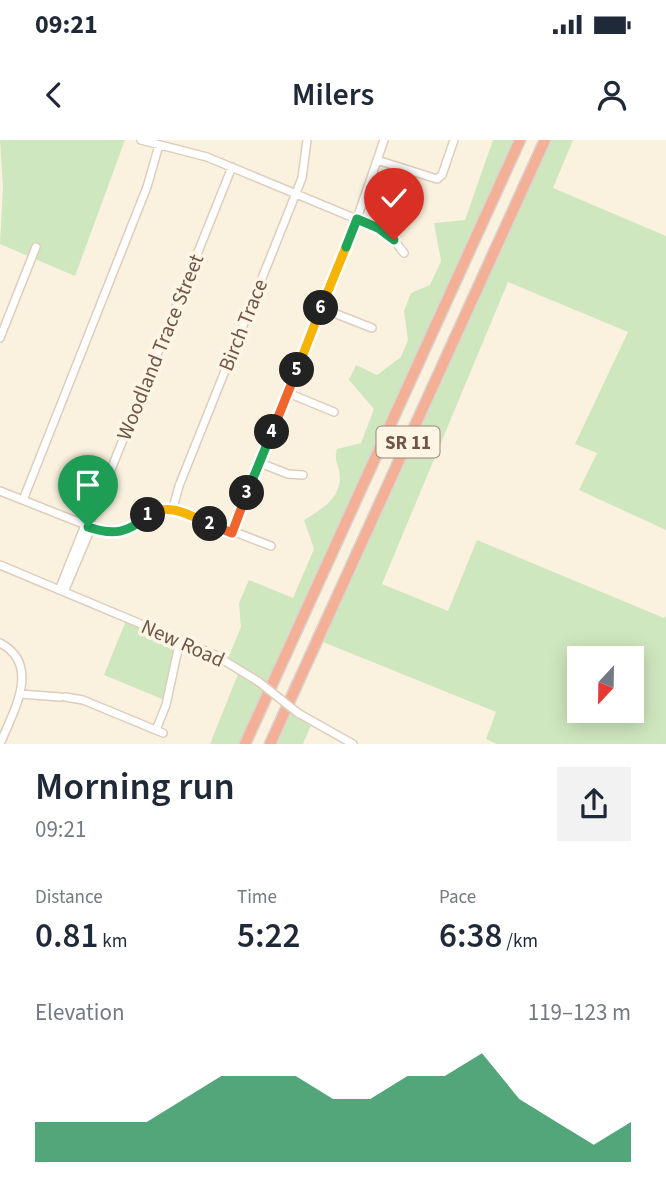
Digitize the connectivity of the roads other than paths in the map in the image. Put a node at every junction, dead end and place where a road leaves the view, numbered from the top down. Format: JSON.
{"nodes":[{"id":1,"x":141,"y":140,"type":"edge"},
{"id":2,"x":307,"y":140,"type":"edge"},
{"id":3,"x":384,"y":140,"type":"edge"},
{"id":4,"x":454,"y":140,"type":"edge"},
{"id":5,"x":520,"y":140,"type":"edge"},
{"id":6,"x":545,"y":140,"type":"edge"},
{"id":7,"x":159,"y":145,"type":"junction"},
{"id":8,"x":377,"y":160,"type":"junction"},
{"id":9,"x":232,"y":167,"type":"junction"},
{"id":10,"x":295,"y":194,"type":"junction"},
{"id":11,"x":357,"y":219,"type":"junction"},
{"id":12,"x":36,"y":247,"type":"dead end"},
{"id":13,"x":404,"y":253,"type":"dead end"},
{"id":14,"x":321,"y":308,"type":"junction"},
{"id":15,"x":372,"y":328,"type":"dead end"},
{"id":16,"x":0,"y":338,"type":"edge"},
{"id":17,"x":288,"y":393,"type":"junction"},
{"id":18,"x":334,"y":412,"type":"dead end"},
{"id":19,"x":260,"y":463,"type":"junction"},
{"id":20,"x":303,"y":475,"type":"dead end"},
{"id":21,"x":0,"y":491,"type":"edge"},
{"id":22,"x":23,"y":500,"type":"junction"},
{"id":23,"x":173,"y":508,"type":"junction"},
{"id":24,"x":88,"y":527,"type":"junction"},
{"id":25,"x":232,"y":533,"type":"junction"},
{"id":26,"x":271,"y":546,"type":"dead end"},
{"id":27,"x":0,"y":565,"type":"edge"},
{"id":28,"x":61,"y":591,"type":"junction"},
{"id":29,"x":180,"y":640,"type":"junction"},
{"id":30,"x":0,"y":643,"type":"edge"},
{"id":31,"x":20,"y":694,"type":"junction"},
{"id":32,"x":0,"y":744,"type":"edge"},
{"id":33,"x":245,"y":744,"type":"edge"},
{"id":34,"x":270,"y":744,"type":"edge"},
{"id":35,"x":352,"y":744,"type":"edge"}],
"edges":[{"from":1,"to":7,"type":"street"},
{"from":2,"to":10,"type":"street","name":"Birch Trace"},
{"from":3,"to":8,"type":"street"},
{"from":4,"to":8,"type":"street"},
{"from":5,"to":33,"type":"highway","number":"SR 11"},
{"from":6,"to":34,"type":"highway","number":"SR 11"},
{"from":7,"to":9,"type":"street"},
{"from":7,"to":22,"type":"street"},
{"from":8,"to":11,"type":"street"},
{"from":9,"to":10,"type":"street"},
{"from":9,"to":24,"type":"street","name":"Woodland Trace Street"},
{"from":10,"to":11,"type":"street"},
{"from":10,"to":23,"type":"street","name":"Birch Trace"},
{"from":11,"to":13,"type":"street"},
{"from":11,"to":14,"type":"street"},
{"from":12,"to":16,"type":"street"},
{"from":14,"to":15,"type":"street"},
{"from":14,"to":17,"type":"street"},
{"from":17,"to":18,"type":"street"},
{"from":17,"to":19,"type":"street"},
{"from":19,"to":20,"type":"street"},
{"from":19,"to":25,"type":"street"},
{"from":21,"to":22,"type":"street"},
{"from":22,"to":24,"type":"street"},
{"from":23,"to":24,"type":"street"},
{"from":23,"to":25,"type":"street"},
{"from":24,"to":28,"type":"street","name":"Woodland Trace Street"},
{"from":25,"to":26,"type":"street"},
{"from":27,"to":28,"type":"street","name":"New Road"},
{"from":28,"to":29,"type":"street","name":"New Road"},
{"from":29,"to":31,"type":"street"},
{"from":29,"to":35,"type":"street","name":"New Road","bridge":true},
{"from":30,"to":31,"type":"street"},
{"from":31,"to":32,"type":"street"}]}
